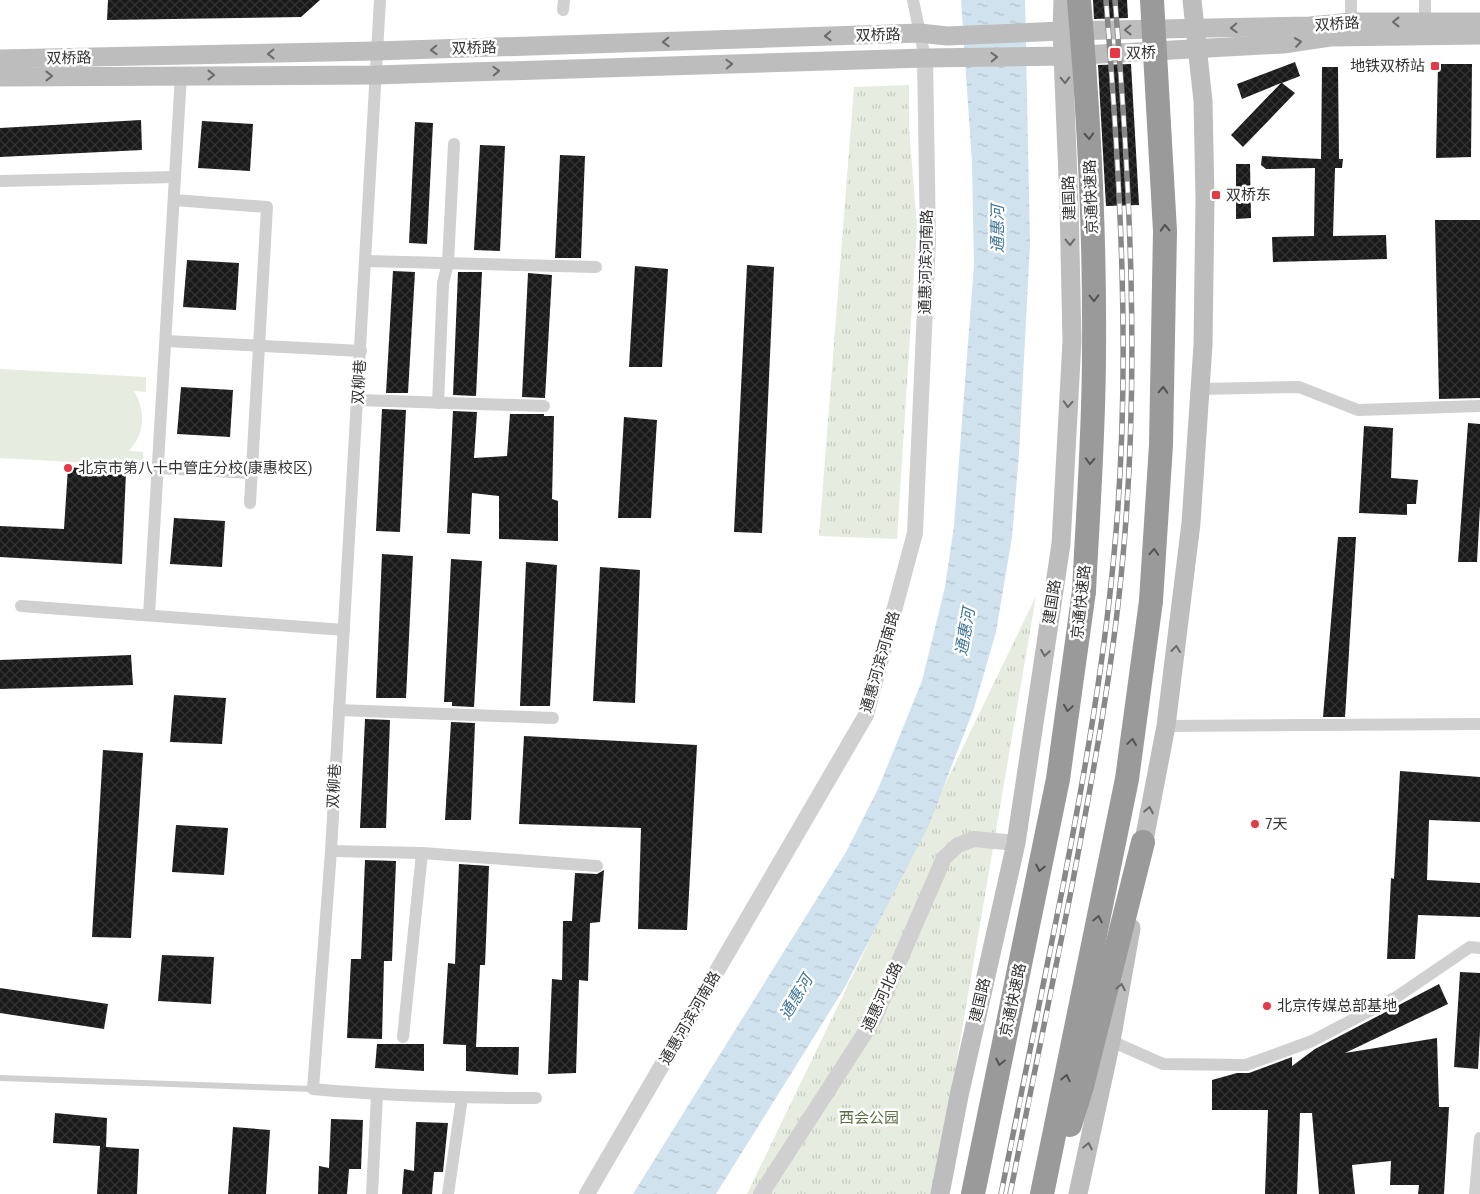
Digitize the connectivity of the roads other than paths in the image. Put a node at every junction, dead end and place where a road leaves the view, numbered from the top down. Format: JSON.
{"nodes":[{"id":1,"x":380,"y":0,"type":"edge"},
{"id":2,"x":913,"y":0,"type":"edge"},
{"id":3,"x":1053,"y":0,"type":"edge"},
{"id":4,"x":1063,"y":0,"type":"edge"},
{"id":5,"x":1078,"y":0,"type":"edge"},
{"id":6,"x":1152,"y":0,"type":"edge"},
{"id":7,"x":1192,"y":0,"type":"edge"},
{"id":8,"x":1351,"y":0,"type":"edge"},
{"id":9,"x":1425,"y":0,"type":"edge"},
{"id":10,"x":1351,"y":22,"type":"junction"},
{"id":11,"x":1425,"y":22,"type":"junction"},
{"id":12,"x":1480,"y":22,"type":"edge"},
{"id":13,"x":1195,"y":29,"type":"junction"},
{"id":14,"x":1062,"y":31,"type":"junction"},
{"id":15,"x":920,"y":33,"type":"junction"},
{"id":16,"x":1480,"y":35,"type":"edge"},
{"id":17,"x":1197,"y":49,"type":"junction"},
{"id":18,"x":376,"y":52,"type":"junction"},
{"id":19,"x":1064,"y":56,"type":"junction"},
{"id":20,"x":925,"y":58,"type":"junction"},
{"id":21,"x":0,"y":59,"type":"edge"},
{"id":22,"x":181,"y":75,"type":"junction"},
{"id":23,"x":375,"y":75,"type":"junction"},
{"id":24,"x":0,"y":77,"type":"edge"},
{"id":25,"x":454,"y":144,"type":"dead end"},
{"id":26,"x":175,"y":177,"type":"junction"},
{"id":27,"x":0,"y":181,"type":"edge"},
{"id":28,"x":174,"y":200,"type":"junction"},
{"id":29,"x":366,"y":260,"type":"junction"},
{"id":30,"x":448,"y":263,"type":"junction"},
{"id":31,"x":596,"y":267,"type":"dead end"},
{"id":32,"x":166,"y":341,"type":"junction"},
{"id":33,"x":259,"y":346,"type":"junction"},
{"id":34,"x":361,"y":351,"type":"junction"},
{"id":35,"x":1200,"y":389,"type":"junction"},
{"id":36,"x":358,"y":400,"type":"junction"},
{"id":37,"x":438,"y":403,"type":"junction"},
{"id":38,"x":544,"y":406,"type":"dead end"},
{"id":39,"x":1480,"y":406,"type":"edge"},
{"id":40,"x":158,"y":468,"type":"junction"},
{"id":41,"x":252,"y":473,"type":"junction"},
{"id":42,"x":250,"y":503,"type":"dead end"},
{"id":43,"x":21,"y":606,"type":"dead end"},
{"id":44,"x":149,"y":615,"type":"junction"},
{"id":45,"x":344,"y":630,"type":"junction"},
{"id":46,"x":339,"y":710,"type":"junction"},
{"id":47,"x":553,"y":718,"type":"dead end"},
{"id":48,"x":1480,"y":724,"type":"edge"},
{"id":49,"x":1166,"y":726,"type":"junction"},
{"id":50,"x":1143,"y":842,"type":"junction"},
{"id":51,"x":1016,"y":843,"type":"junction"},
{"id":52,"x":331,"y":851,"type":"junction"},
{"id":53,"x":422,"y":853,"type":"junction"},
{"id":54,"x":597,"y":866,"type":"dead end"},
{"id":55,"x":1480,"y":948,"type":"edge"},
{"id":56,"x":403,"y":1037,"type":"dead end"},
{"id":57,"x":1112,"y":1041,"type":"junction"},
{"id":58,"x":0,"y":1078,"type":"edge"},
{"id":59,"x":313,"y":1089,"type":"junction"},
{"id":60,"x":377,"y":1095,"type":"junction"},
{"id":61,"x":462,"y":1098,"type":"junction"},
{"id":62,"x":536,"y":1098,"type":"dead end"},
{"id":63,"x":1480,"y":1138,"type":"edge"},
{"id":64,"x":372,"y":1194,"type":"edge"},
{"id":65,"x":448,"y":1194,"type":"edge"},
{"id":66,"x":587,"y":1194,"type":"edge"},
{"id":67,"x":761,"y":1194,"type":"edge"},
{"id":68,"x":940,"y":1194,"type":"edge"},
{"id":69,"x":973,"y":1194,"type":"edge"},
{"id":70,"x":1042,"y":1194,"type":"edge"},
{"id":71,"x":1049,"y":1194,"type":"edge"},
{"id":72,"x":1078,"y":1194,"type":"edge"},
{"id":73,"x":1475,"y":1194,"type":"edge"}],
"edges":[{"from":1,"to":18,"type":"street","name":"双柳巷"},
{"from":2,"to":15,"type":"street"},
{"from":3,"to":14,"type":"street"},
{"from":4,"to":14,"type":"main road","name":"建国路"},
{"from":5,"to":69,"type":"highway","name":"京通快速路","one_way":true,"bridge":true},
{"from":70,"to":6,"type":"highway","one_way":true,"bridge":true},
{"from":7,"to":13,"type":"main road"},
{"from":8,"to":10,"type":"street"},
{"from":9,"to":11,"type":"street"},
{"from":11,"to":10,"type":"main road","name":"双桥路","one_way":true},
{"from":10,"to":13,"type":"main road","name":"双桥路","one_way":true},
{"from":11,"to":12,"type":"main road","name":"双桥路"},
{"from":13,"to":14,"type":"main road","name":"双桥路","one_way":true},
{"from":13,"to":17,"type":"main road"},
{"from":14,"to":15,"type":"main road","name":"双桥路"},
{"from":14,"to":19,"type":"main road","name":"建国路"},
{"from":15,"to":18,"type":"main road","name":"双桥路","one_way":true},
{"from":15,"to":20,"type":"street"},
{"from":17,"to":16,"type":"main road","name":"双桥路","one_way":true},
{"from":17,"to":19,"type":"main road","name":"双桥路"},
{"from":17,"to":35,"type":"main road"},
{"from":18,"to":21,"type":"main road","name":"双桥路","one_way":true},
{"from":18,"to":23,"type":"street","name":"双柳巷"},
{"from":20,"to":19,"type":"main road","name":"双桥路","one_way":true},
{"from":19,"to":51,"type":"main road","name":"建国路","one_way":true},
{"from":23,"to":20,"type":"main road","name":"双桥路","one_way":true},
{"from":20,"to":66,"type":"street","name":"通惠河滨河南路"},
{"from":22,"to":23,"type":"main road","name":"双桥路","one_way":true},
{"from":24,"to":22,"type":"main road","name":"双桥路","one_way":true},
{"from":22,"to":26,"type":"street"},
{"from":23,"to":29,"type":"street","name":"双柳巷"},
{"from":25,"to":30,"type":"street"},
{"from":26,"to":27,"type":"street"},
{"from":26,"to":28,"type":"street"},
{"from":28,"to":32,"type":"street"},
{"from":28,"to":33,"type":"street"},
{"from":29,"to":30,"type":"street"},
{"from":29,"to":34,"type":"street","name":"双柳巷"},
{"from":30,"to":31,"type":"street"},
{"from":30,"to":37,"type":"street"},
{"from":32,"to":33,"type":"street"},
{"from":32,"to":40,"type":"street"},
{"from":33,"to":34,"type":"street"},
{"from":33,"to":41,"type":"street"},
{"from":34,"to":36,"type":"street","name":"双柳巷"},
{"from":35,"to":39,"type":"street"},
{"from":49,"to":35,"type":"main road","one_way":true},
{"from":36,"to":37,"type":"street"},
{"from":36,"to":45,"type":"street","name":"双柳巷"},
{"from":37,"to":38,"type":"street"},
{"from":40,"to":41,"type":"street"},
{"from":40,"to":44,"type":"street"},
{"from":41,"to":42,"type":"street"},
{"from":43,"to":44,"type":"street"},
{"from":44,"to":45,"type":"street"},
{"from":45,"to":46,"type":"street","name":"双柳巷"},
{"from":46,"to":47,"type":"street"},
{"from":46,"to":52,"type":"street","name":"双柳巷"},
{"from":48,"to":49,"type":"street"},
{"from":50,"to":49,"type":"main road","one_way":true},
{"from":57,"to":50,"type":"main road","one_way":true},
{"from":50,"to":71,"type":"highway"},
{"from":51,"to":67,"type":"street","name":"通惠河北路"},
{"from":51,"to":68,"type":"main road","name":"建国路"},
{"from":52,"to":53,"type":"street"},
{"from":52,"to":59,"type":"street","name":"双柳巷"},
{"from":53,"to":54,"type":"street"},
{"from":53,"to":56,"type":"street"},
{"from":55,"to":57,"type":"street"},
{"from":72,"to":57,"type":"main road","one_way":true},
{"from":58,"to":59,"type":"lane"},
{"from":59,"to":60,"type":"street"},
{"from":60,"to":61,"type":"street"},
{"from":60,"to":64,"type":"street"},
{"from":61,"to":62,"type":"street"},
{"from":61,"to":65,"type":"street"},
{"from":63,"to":73,"type":"street"}]}
